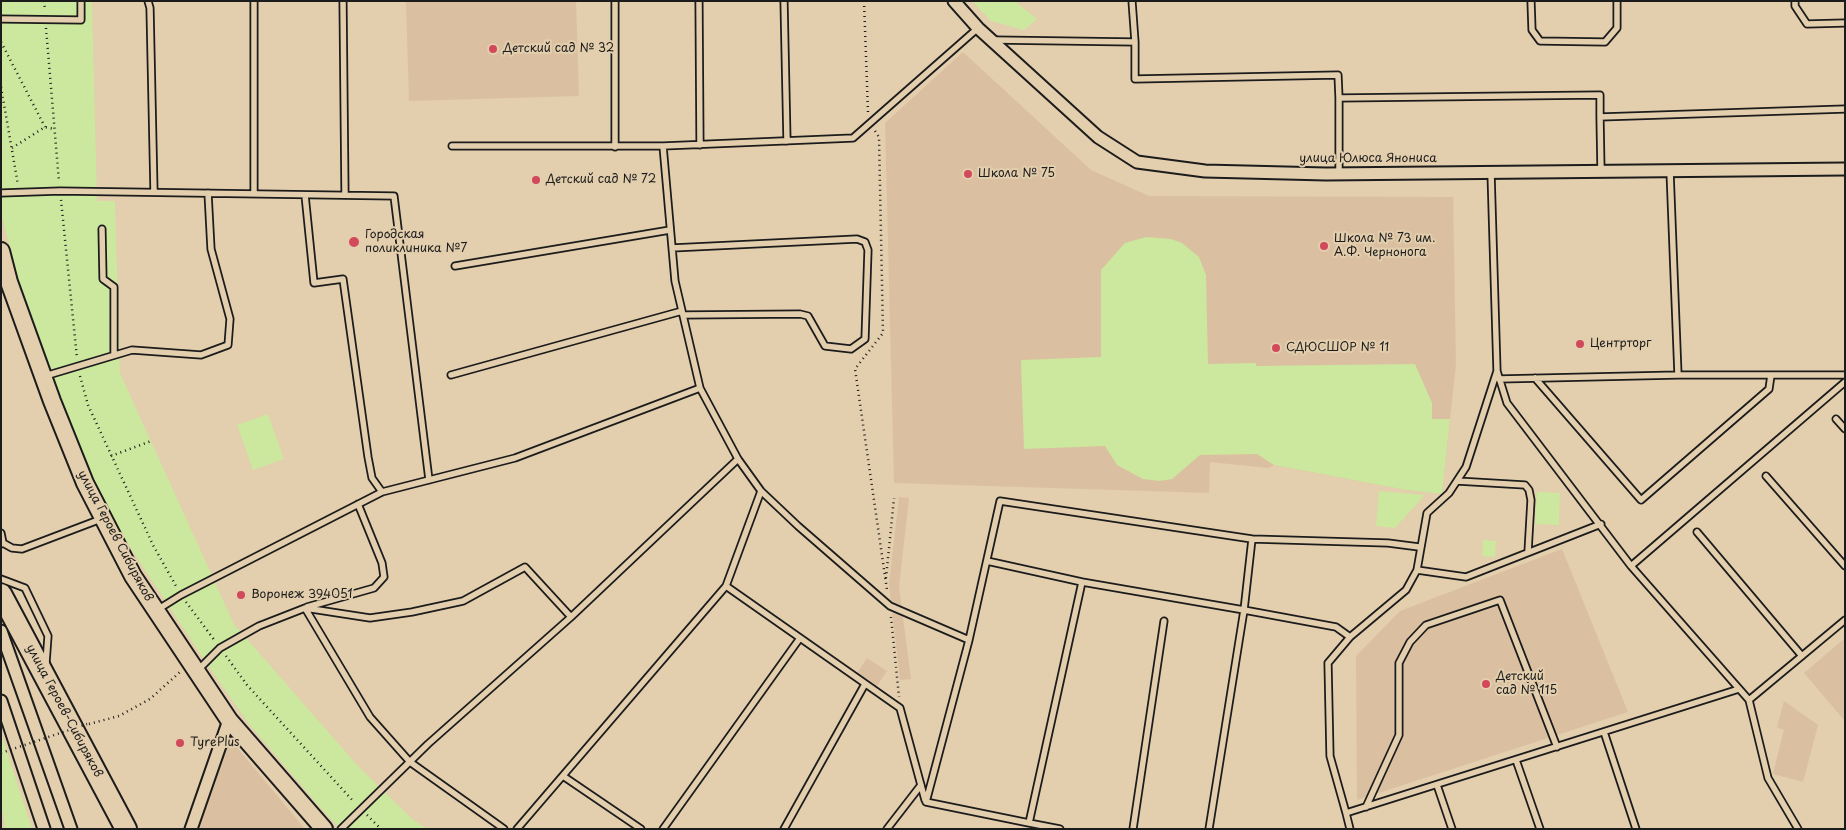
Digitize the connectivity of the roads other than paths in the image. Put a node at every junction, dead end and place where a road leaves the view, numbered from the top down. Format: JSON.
{"nodes":[{"id":1,"x":82,"y":1,"type":"edge"},
{"id":2,"x":148,"y":1,"type":"edge"},
{"id":3,"x":254,"y":1,"type":"edge"},
{"id":4,"x":343,"y":1,"type":"edge"},
{"id":5,"x":615,"y":1,"type":"edge"},
{"id":6,"x":699,"y":1,"type":"edge"},
{"id":7,"x":784,"y":1,"type":"edge"},
{"id":8,"x":954,"y":1,"type":"edge"},
{"id":9,"x":1132,"y":1,"type":"edge"},
{"id":10,"x":1531,"y":1,"type":"edge"},
{"id":11,"x":1617,"y":1,"type":"edge"},
{"id":12,"x":1795,"y":1,"type":"edge"},
{"id":13,"x":1,"y":19,"type":"edge"},
{"id":14,"x":1845,"y":23,"type":"edge"},
{"id":15,"x":978,"y":28,"type":"junction"},
{"id":16,"x":992,"y":40,"type":"junction"},
{"id":17,"x":1135,"y":42,"type":"junction"},
{"id":18,"x":1339,"y":98,"type":"junction"},
{"id":19,"x":1845,"y":109,"type":"edge"},
{"id":20,"x":1600,"y":117,"type":"junction"},
{"id":21,"x":788,"y":141,"type":"junction"},
{"id":22,"x":700,"y":145,"type":"junction"},
{"id":23,"x":452,"y":146,"type":"dead end"},
{"id":24,"x":615,"y":146,"type":"junction"},
{"id":25,"x":662,"y":146,"type":"junction"},
{"id":26,"x":1845,"y":169,"type":"edge"},
{"id":27,"x":1602,"y":171,"type":"junction"},
{"id":28,"x":1670,"y":171,"type":"junction"},
{"id":29,"x":1491,"y":173,"type":"junction"},
{"id":30,"x":1339,"y":174,"type":"junction"},
{"id":31,"x":154,"y":192,"type":"junction"},
{"id":32,"x":1,"y":193,"type":"edge"},
{"id":33,"x":208,"y":193,"type":"junction"},
{"id":34,"x":254,"y":194,"type":"junction"},
{"id":35,"x":305,"y":194,"type":"junction"},
{"id":36,"x":345,"y":195,"type":"junction"},
{"id":37,"x":102,"y":229,"type":"dead end"},
{"id":38,"x":670,"y":230,"type":"junction"},
{"id":39,"x":672,"y":248,"type":"junction"},
{"id":40,"x":1,"y":251,"type":"edge"},
{"id":41,"x":455,"y":266,"type":"dead end"},
{"id":42,"x":683,"y":313,"type":"junction"},
{"id":43,"x":114,"y":355,"type":"junction"},
{"id":44,"x":1497,"y":370,"type":"junction"},
{"id":45,"x":1678,"y":374,"type":"junction"},
{"id":46,"x":451,"y":375,"type":"dead end"},
{"id":47,"x":1772,"y":375,"type":"junction"},
{"id":48,"x":1845,"y":375,"type":"edge"},
{"id":49,"x":43,"y":377,"type":"junction"},
{"id":50,"x":1535,"y":378,"type":"junction"},
{"id":51,"x":1499,"y":379,"type":"junction"},
{"id":52,"x":1845,"y":382,"type":"edge"},
{"id":53,"x":700,"y":388,"type":"junction"},
{"id":54,"x":1836,"y":419,"type":"dead end"},
{"id":55,"x":1845,"y":429,"type":"edge"},
{"id":56,"x":738,"y":459,"type":"junction"},
{"id":57,"x":1766,"y":476,"type":"dead end"},
{"id":58,"x":429,"y":480,"type":"junction"},
{"id":59,"x":1457,"y":481,"type":"junction"},
{"id":60,"x":761,"y":491,"type":"junction"},
{"id":61,"x":382,"y":492,"type":"junction"},
{"id":62,"x":358,"y":504,"type":"junction"},
{"id":63,"x":103,"y":518,"type":"junction"},
{"id":64,"x":1600,"y":524,"type":"junction"},
{"id":65,"x":1697,"y":532,"type":"dead end"},
{"id":66,"x":1,"y":533,"type":"edge"},
{"id":67,"x":1252,"y":538,"type":"junction"},
{"id":68,"x":2,"y":544,"type":"edge"},
{"id":69,"x":1419,"y":547,"type":"junction"},
{"id":70,"x":1528,"y":552,"type":"junction"},
{"id":71,"x":987,"y":561,"type":"junction"},
{"id":72,"x":1632,"y":566,"type":"junction"},
{"id":73,"x":1845,"y":566,"type":"edge"},
{"id":74,"x":1417,"y":570,"type":"junction"},
{"id":75,"x":1,"y":579,"type":"edge"},
{"id":76,"x":1082,"y":582,"type":"junction"},
{"id":77,"x":726,"y":586,"type":"junction"},
{"id":78,"x":1,"y":594,"type":"edge"},
{"id":79,"x":305,"y":608,"type":"junction"},
{"id":80,"x":1244,"y":610,"type":"junction"},
{"id":81,"x":155,"y":612,"type":"junction"},
{"id":82,"x":571,"y":617,"type":"junction"},
{"id":83,"x":1845,"y":620,"type":"edge"},
{"id":84,"x":1164,"y":621,"type":"dead end"},
{"id":85,"x":1,"y":631,"type":"edge"},
{"id":86,"x":1350,"y":637,"type":"junction"},
{"id":87,"x":800,"y":638,"type":"junction"},
{"id":88,"x":969,"y":640,"type":"junction"},
{"id":89,"x":1802,"y":656,"type":"junction"},
{"id":90,"x":194,"y":668,"type":"junction"},
{"id":91,"x":45,"y":675,"type":"junction"},
{"id":92,"x":865,"y":684,"type":"junction"},
{"id":93,"x":1739,"y":689,"type":"junction"},
{"id":94,"x":1749,"y":700,"type":"junction"},
{"id":95,"x":1,"y":701,"type":"edge"},
{"id":96,"x":229,"y":720,"type":"junction"},
{"id":97,"x":1604,"y":732,"type":"junction"},
{"id":98,"x":1557,"y":747,"type":"junction"},
{"id":99,"x":1516,"y":760,"type":"junction"},
{"id":100,"x":410,"y":762,"type":"junction"},
{"id":101,"x":562,"y":776,"type":"junction"},
{"id":102,"x":920,"y":785,"type":"junction"},
{"id":103,"x":1437,"y":785,"type":"junction"},
{"id":104,"x":926,"y":802,"type":"junction"},
{"id":105,"x":1366,"y":808,"type":"junction"},
{"id":106,"x":1346,"y":814,"type":"junction"},
{"id":107,"x":1029,"y":824,"type":"junction"},
{"id":108,"x":44,"y":829,"type":"edge"},
{"id":109,"x":71,"y":829,"type":"edge"},
{"id":110,"x":126,"y":829,"type":"edge"},
{"id":111,"x":191,"y":829,"type":"edge"},
{"id":112,"x":324,"y":829,"type":"edge"},
{"id":113,"x":342,"y":829,"type":"edge"},
{"id":114,"x":504,"y":829,"type":"edge"},
{"id":115,"x":517,"y":829,"type":"edge"},
{"id":116,"x":641,"y":829,"type":"edge"},
{"id":117,"x":663,"y":829,"type":"edge"},
{"id":118,"x":784,"y":829,"type":"edge"},
{"id":119,"x":887,"y":829,"type":"edge"},
{"id":120,"x":1060,"y":829,"type":"edge"},
{"id":121,"x":1133,"y":829,"type":"edge"},
{"id":122,"x":1209,"y":829,"type":"edge"},
{"id":123,"x":1350,"y":829,"type":"edge"},
{"id":124,"x":1452,"y":829,"type":"edge"},
{"id":125,"x":1540,"y":829,"type":"edge"},
{"id":126,"x":1636,"y":829,"type":"edge"},
{"id":127,"x":1798,"y":829,"type":"edge"}],
"edges":[{"from":1,"to":13,"type":"lane"},
{"from":2,"to":31,"type":"lane"},
{"from":3,"to":34,"type":"lane"},
{"from":4,"to":36,"type":"lane"},
{"from":5,"to":24,"type":"lane"},
{"from":6,"to":22,"type":"lane"},
{"from":7,"to":21,"type":"lane"},
{"from":8,"to":15,"type":"street","name":"улица Юлюса Янониса"},
{"from":9,"to":17,"type":"lane"},
{"from":10,"to":11,"type":"lane"},
{"from":12,"to":14,"type":"lane"},
{"from":15,"to":16,"type":"street","name":"улица Юлюса Янониса"},
{"from":15,"to":21,"type":"lane"},
{"from":16,"to":17,"type":"lane"},
{"from":16,"to":30,"type":"street","name":"улица Юлюса Янониса"},
{"from":17,"to":18,"type":"lane"},
{"from":18,"to":20,"type":"lane"},
{"from":18,"to":30,"type":"lane"},
{"from":19,"to":20,"type":"lane"},
{"from":20,"to":27,"type":"lane"},
{"from":21,"to":22,"type":"lane"},
{"from":22,"to":25,"type":"lane"},
{"from":23,"to":24,"type":"lane"},
{"from":24,"to":25,"type":"lane"},
{"from":25,"to":38,"type":"lane"},
{"from":26,"to":28,"type":"street","name":"улица Юлюса Янониса"},
{"from":27,"to":28,"type":"street","name":"улица Юлюса Янониса"},
{"from":27,"to":29,"type":"street","name":"улица Юлюса Янониса"},
{"from":28,"to":45,"type":"lane"},
{"from":29,"to":30,"type":"street","name":"улица Юлюса Янониса"},
{"from":29,"to":44,"type":"lane"},
{"from":31,"to":32,"type":"lane"},
{"from":31,"to":33,"type":"lane"},
{"from":33,"to":34,"type":"lane"},
{"from":33,"to":43,"type":"lane"},
{"from":34,"to":35,"type":"lane"},
{"from":35,"to":36,"type":"lane"},
{"from":35,"to":61,"type":"lane"},
{"from":36,"to":58,"type":"lane"},
{"from":37,"to":43,"type":"lane"},
{"from":38,"to":39,"type":"lane"},
{"from":38,"to":41,"type":"lane"},
{"from":39,"to":42,"type":"lane"},
{"from":39,"to":42,"type":"lane"},
{"from":40,"to":49,"type":"street","name":"улица Героев Сибиряков"},
{"from":42,"to":46,"type":"lane"},
{"from":42,"to":53,"type":"lane"},
{"from":43,"to":49,"type":"lane"},
{"from":44,"to":51,"type":"lane"},
{"from":44,"to":59,"type":"lane"},
{"from":45,"to":47,"type":"lane"},
{"from":45,"to":50,"type":"lane"},
{"from":47,"to":48,"type":"lane"},
{"from":47,"to":50,"type":"lane"},
{"from":49,"to":63,"type":"street","name":"улица Героев Сибиряков"},
{"from":50,"to":51,"type":"lane"},
{"from":51,"to":64,"type":"lane"},
{"from":52,"to":72,"type":"lane"},
{"from":53,"to":56,"type":"lane"},
{"from":53,"to":58,"type":"lane"},
{"from":54,"to":55,"type":"lane"},
{"from":56,"to":60,"type":"lane"},
{"from":56,"to":82,"type":"lane"},
{"from":57,"to":73,"type":"lane"},
{"from":58,"to":61,"type":"lane"},
{"from":59,"to":69,"type":"lane"},
{"from":59,"to":70,"type":"lane"},
{"from":60,"to":77,"type":"lane"},
{"from":60,"to":88,"type":"lane"},
{"from":61,"to":62,"type":"lane"},
{"from":62,"to":79,"type":"lane"},
{"from":62,"to":81,"type":"lane"},
{"from":63,"to":68,"type":"lane"},
{"from":63,"to":81,"type":"street","name":"улица Героев Сибиряков"},
{"from":64,"to":70,"type":"lane"},
{"from":64,"to":72,"type":"lane"},
{"from":65,"to":89,"type":"lane"},
{"from":66,"to":68,"type":"lane"},
{"from":67,"to":69,"type":"lane"},
{"from":67,"to":71,"type":"lane"},
{"from":67,"to":80,"type":"lane"},
{"from":69,"to":74,"type":"lane"},
{"from":70,"to":74,"type":"lane"},
{"from":71,"to":76,"type":"lane"},
{"from":71,"to":88,"type":"lane"},
{"from":72,"to":93,"type":"lane"},
{"from":74,"to":86,"type":"lane"},
{"from":75,"to":91,"type":"lane"},
{"from":76,"to":80,"type":"lane"},
{"from":76,"to":107,"type":"lane"},
{"from":77,"to":87,"type":"lane"},
{"from":77,"to":101,"type":"lane"},
{"from":78,"to":91,"type":"highway","name":"улица Героев-Сибиряков"},
{"from":79,"to":82,"type":"lane"},
{"from":79,"to":90,"type":"lane"},
{"from":79,"to":100,"type":"lane"},
{"from":80,"to":86,"type":"lane"},
{"from":80,"to":122,"type":"lane"},
{"from":81,"to":90,"type":"street","name":"улица Героев Сибиряков"},
{"from":82,"to":100,"type":"lane"},
{"from":83,"to":89,"type":"lane"},
{"from":84,"to":121,"type":"lane"},
{"from":85,"to":109,"type":"street"},
{"from":86,"to":106,"type":"lane"},
{"from":87,"to":92,"type":"lane"},
{"from":87,"to":117,"type":"lane"},
{"from":88,"to":104,"type":"lane"},
{"from":89,"to":94,"type":"lane"},
{"from":90,"to":96,"type":"street","name":"улица Героев Сибиряков"},
{"from":91,"to":110,"type":"highway","name":"улица Героев-Сибиряков"},
{"from":92,"to":102,"type":"lane"},
{"from":92,"to":118,"type":"lane"},
{"from":93,"to":94,"type":"lane"},
{"from":93,"to":97,"type":"lane"},
{"from":94,"to":127,"type":"lane"},
{"from":95,"to":108,"type":"street"},
{"from":96,"to":111,"type":"street"},
{"from":96,"to":112,"type":"street"},
{"from":97,"to":98,"type":"lane"},
{"from":97,"to":126,"type":"lane"},
{"from":98,"to":99,"type":"lane"},
{"from":98,"to":105,"type":"lane"},
{"from":99,"to":103,"type":"lane"},
{"from":99,"to":125,"type":"lane"},
{"from":100,"to":113,"type":"lane"},
{"from":100,"to":114,"type":"lane"},
{"from":101,"to":115,"type":"lane"},
{"from":101,"to":116,"type":"lane"},
{"from":102,"to":104,"type":"lane"},
{"from":102,"to":119,"type":"lane"},
{"from":103,"to":105,"type":"lane"},
{"from":103,"to":124,"type":"lane"},
{"from":104,"to":107,"type":"lane"},
{"from":105,"to":106,"type":"lane"},
{"from":106,"to":123,"type":"lane"},
{"from":107,"to":120,"type":"lane"}]}
